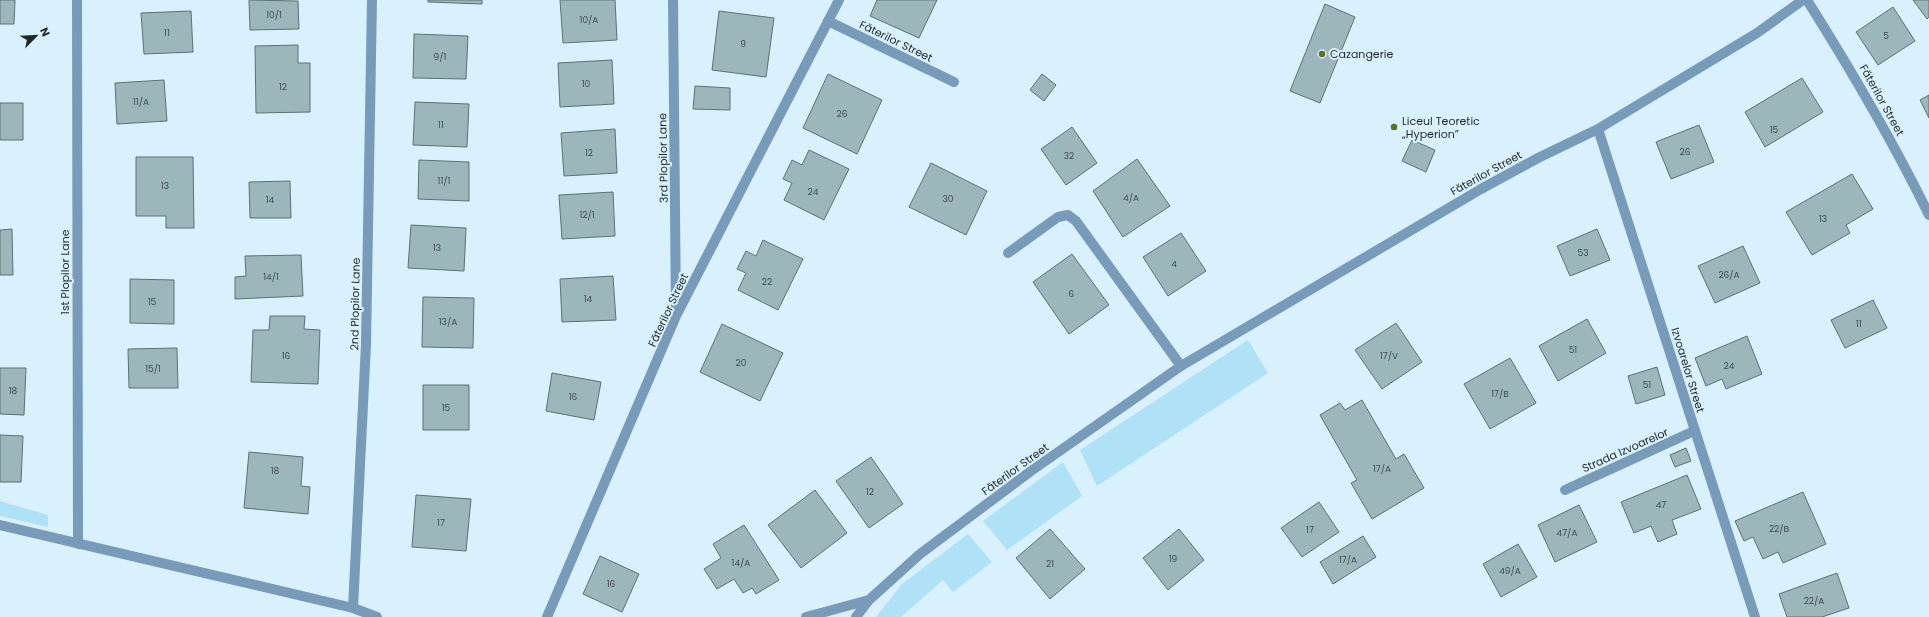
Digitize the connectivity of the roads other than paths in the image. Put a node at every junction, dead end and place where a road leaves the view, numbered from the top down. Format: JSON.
{"nodes":[{"id":1,"x":77,"y":0,"type":"edge"},
{"id":2,"x":372,"y":0,"type":"edge"},
{"id":3,"x":673,"y":0,"type":"edge"},
{"id":4,"x":839,"y":0,"type":"edge"},
{"id":5,"x":1803,"y":0,"type":"edge"},
{"id":6,"x":1807,"y":0,"type":"edge"},
{"id":7,"x":828,"y":21,"type":"junction"},
{"id":8,"x":954,"y":82,"type":"dead end"},
{"id":9,"x":1598,"y":129,"type":"junction"},
{"id":10,"x":1929,"y":215,"type":"edge"},
{"id":11,"x":1008,"y":253,"type":"dead end"},
{"id":12,"x":676,"y":316,"type":"junction"},
{"id":13,"x":1181,"y":366,"type":"junction"},
{"id":14,"x":1694,"y":432,"type":"junction"},
{"id":15,"x":1565,"y":490,"type":"dead end"},
{"id":16,"x":0,"y":525,"type":"edge"},
{"id":17,"x":78,"y":544,"type":"junction"},
{"id":18,"x":869,"y":600,"type":"junction"},
{"id":19,"x":353,"y":608,"type":"junction"},
{"id":20,"x":377,"y":617,"type":"edge"},
{"id":21,"x":547,"y":617,"type":"edge"},
{"id":22,"x":806,"y":617,"type":"edge"},
{"id":23,"x":856,"y":617,"type":"edge"},
{"id":24,"x":1755,"y":617,"type":"edge"}],
"edges":[{"from":1,"to":17,"type":"street","name":"1st Plopilor Lane"},
{"from":2,"to":19,"type":"street","name":"2nd Plopilor Lane"},
{"from":3,"to":12,"type":"street","name":"3rd Plopilor Lane"},
{"from":4,"to":7,"type":"street","name":"Făterilor Street"},
{"from":5,"to":9,"type":"street","name":"Făterilor Street"},
{"from":6,"to":10,"type":"street","name":"Făterilor Street"},
{"from":7,"to":8,"type":"street","name":"Făterilor Street"},
{"from":7,"to":12,"type":"street","name":"Făterilor Street"},
{"from":9,"to":13,"type":"street","name":"Făterilor Street"},
{"from":9,"to":14,"type":"street","name":"Izvoarelor Street"},
{"from":11,"to":13,"type":"street"},
{"from":12,"to":21,"type":"street","name":"Făterilor Street"},
{"from":13,"to":18,"type":"street","name":"Făterilor Street"},
{"from":14,"to":15,"type":"street","name":"Strada Izvoarelor"},
{"from":14,"to":24,"type":"street","name":"Izvoarelor Street"},
{"from":16,"to":17,"type":"street"},
{"from":17,"to":19,"type":"street"},
{"from":18,"to":22,"type":"street","name":"Făterilor Street"},
{"from":18,"to":23,"type":"street","name":"Făterilor Street"},
{"from":19,"to":20,"type":"street"}]}
